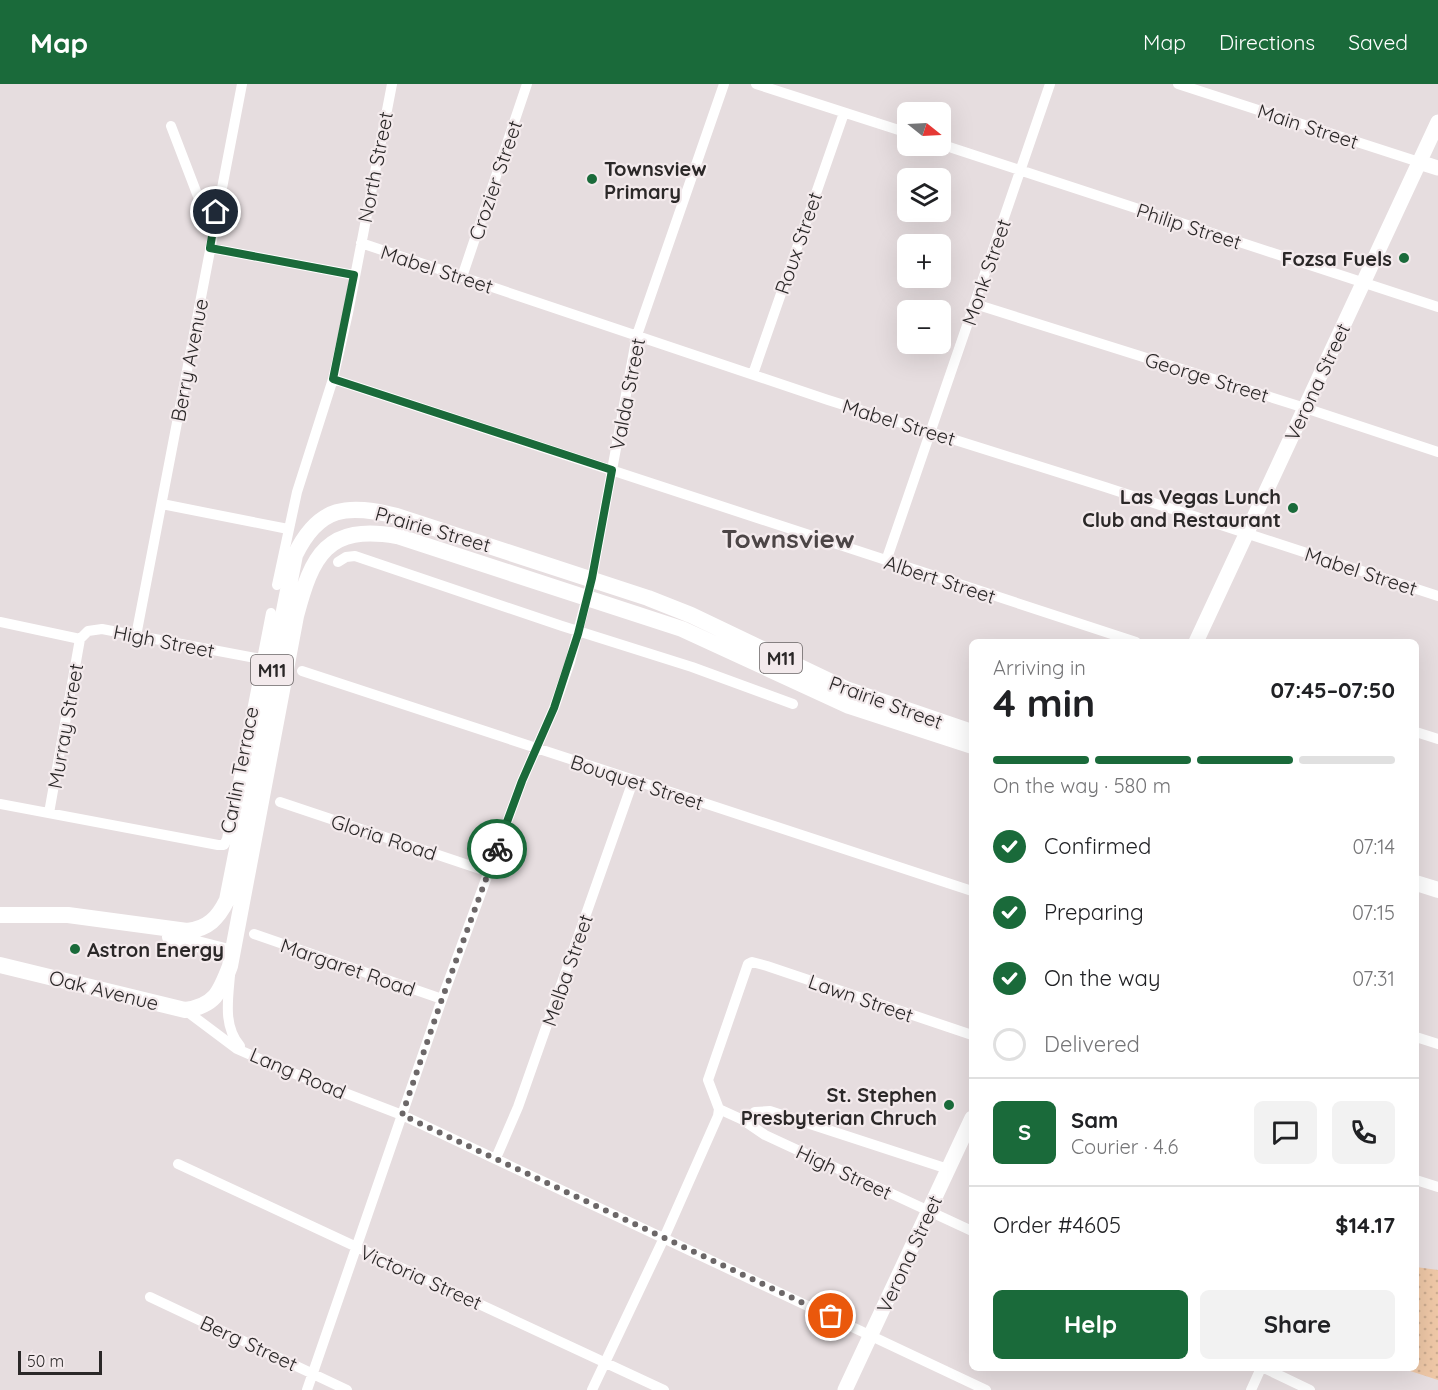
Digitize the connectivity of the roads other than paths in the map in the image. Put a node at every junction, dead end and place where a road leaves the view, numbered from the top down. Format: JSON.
{"nodes":[{"id":1,"x":242,"y":84,"type":"edge"},
{"id":2,"x":392,"y":84,"type":"edge"},
{"id":3,"x":527,"y":84,"type":"edge"},
{"id":4,"x":724,"y":84,"type":"edge"},
{"id":5,"x":756,"y":84,"type":"edge"},
{"id":6,"x":1050,"y":84,"type":"edge"},
{"id":7,"x":1178,"y":84,"type":"edge"},
{"id":8,"x":844,"y":113,"type":"junction"},
{"id":9,"x":1438,"y":122,"type":"edge"},
{"id":10,"x":171,"y":126,"type":"dead end"},
{"id":11,"x":897,"y":130,"type":"edge"},
{"id":12,"x":951,"y":148,"type":"edge"},
{"id":13,"x":1419,"y":162,"type":"junction"},
{"id":14,"x":1438,"y":168,"type":"edge"},
{"id":15,"x":1020,"y":170,"type":"junction"},
{"id":16,"x":212,"y":233,"type":"junction"},
{"id":17,"x":361,"y":243,"type":"junction"},
{"id":18,"x":210,"y":248,"type":"junction"},
{"id":19,"x":354,"y":275,"type":"junction"},
{"id":20,"x":462,"y":277,"type":"junction"},
{"id":21,"x":1363,"y":283,"type":"junction"},
{"id":22,"x":975,"y":304,"type":"junction"},
{"id":23,"x":1438,"y":307,"type":"edge"},
{"id":24,"x":637,"y":335,"type":"junction"},
{"id":25,"x":753,"y":374,"type":"junction"},
{"id":26,"x":333,"y":379,"type":"junction"},
{"id":27,"x":1305,"y":408,"type":"junction"},
{"id":28,"x":931,"y":431,"type":"junction"},
{"id":29,"x":1438,"y":452,"type":"edge"},
{"id":30,"x":612,"y":470,"type":"junction"},
{"id":31,"x":162,"y":504,"type":"junction"},
{"id":32,"x":288,"y":530,"type":"junction"},
{"id":33,"x":1246,"y":534,"type":"junction"},
{"id":34,"x":886,"y":561,"type":"junction"},
{"id":35,"x":338,"y":562,"type":"dead end"},
{"id":36,"x":592,"y":578,"type":"junction"},
{"id":37,"x":277,"y":585,"type":"dead end"},
{"id":38,"x":1438,"y":596,"type":"edge"},
{"id":39,"x":587,"y":598,"type":"junction"},
{"id":40,"x":271,"y":613,"type":"dead end"},
{"id":41,"x":0,"y":622,"type":"edge"},
{"id":42,"x":579,"y":631,"type":"junction"},
{"id":43,"x":136,"y":636,"type":"junction"},
{"id":44,"x":81,"y":639,"type":"junction"},
{"id":45,"x":1127,"y":639,"type":"edge"},
{"id":46,"x":1197,"y":639,"type":"edge"},
{"id":47,"x":261,"y":659,"type":"junction"},
{"id":48,"x":302,"y":671,"type":"dead end"},
{"id":49,"x":793,"y":704,"type":"dead end"},
{"id":50,"x":969,"y":731,"type":"edge"},
{"id":51,"x":1419,"y":733,"type":"edge"},
{"id":52,"x":1438,"y":739,"type":"edge"},
{"id":53,"x":969,"y":746,"type":"edge"},
{"id":54,"x":537,"y":749,"type":"junction"},
{"id":55,"x":633,"y":781,"type":"junction"},
{"id":56,"x":280,"y":802,"type":"dead end"},
{"id":57,"x":0,"y":804,"type":"edge"},
{"id":58,"x":49,"y":813,"type":"junction"},
{"id":59,"x":489,"y":872,"type":"junction"},
{"id":60,"x":1419,"y":884,"type":"edge"},
{"id":61,"x":969,"y":890,"type":"edge"},
{"id":62,"x":1438,"y":890,"type":"edge"},
{"id":63,"x":1419,"y":895,"type":"edge"},
{"id":64,"x":1438,"y":901,"type":"edge"},
{"id":65,"x":0,"y":915,"type":"edge"},
{"id":66,"x":142,"y":925,"type":"junction"},
{"id":67,"x":254,"y":934,"type":"dead end"},
{"id":68,"x":231,"y":959,"type":"junction"},
{"id":69,"x":0,"y":965,"type":"edge"},
{"id":70,"x":442,"y":999,"type":"junction"},
{"id":71,"x":208,"y":1004,"type":"joint"},
{"id":72,"x":185,"y":1010,"type":"junction"},
{"id":73,"x":969,"y":1034,"type":"edge"},
{"id":74,"x":1419,"y":1038,"type":"edge"},
{"id":75,"x":1438,"y":1044,"type":"edge"},
{"id":76,"x":246,"y":1052,"type":"junction"},
{"id":77,"x":719,"y":1113,"type":"junction"},
{"id":78,"x":402,"y":1115,"type":"junction"},
{"id":79,"x":743,"y":1120,"type":"junction"},
{"id":80,"x":969,"y":1124,"type":"edge"},
{"id":81,"x":496,"y":1158,"type":"junction"},
{"id":82,"x":178,"y":1164,"type":"dead end"},
{"id":83,"x":948,"y":1168,"type":"junction"},
{"id":84,"x":1419,"y":1181,"type":"edge"},
{"id":85,"x":1438,"y":1187,"type":"edge"},
{"id":86,"x":929,"y":1211,"type":"junction"},
{"id":87,"x":969,"y":1230,"type":"edge"},
{"id":88,"x":664,"y":1238,"type":"junction"},
{"id":89,"x":357,"y":1248,"type":"junction"},
{"id":90,"x":150,"y":1297,"type":"dead end"},
{"id":91,"x":871,"y":1335,"type":"junction"},
{"id":92,"x":605,"y":1363,"type":"junction"},
{"id":93,"x":1261,"y":1371,"type":"edge"},
{"id":94,"x":1269,"y":1371,"type":"edge"},
{"id":95,"x":312,"y":1374,"type":"junction"},
{"id":96,"x":307,"y":1390,"type":"edge"},
{"id":97,"x":347,"y":1390,"type":"edge"},
{"id":98,"x":592,"y":1390,"type":"edge"},
{"id":99,"x":664,"y":1390,"type":"edge"},
{"id":100,"x":845,"y":1390,"type":"edge"},
{"id":101,"x":986,"y":1390,"type":"edge"},
{"id":102,"x":1251,"y":1390,"type":"edge"},
{"id":103,"x":1310,"y":1390,"type":"edge"}],
"edges":[{"from":1,"to":16,"type":"street","name":"Berry Avenue"},
{"from":2,"to":17,"type":"street","name":"North Street"},
{"from":3,"to":20,"type":"street","name":"Crozier Street"},
{"from":4,"to":24,"type":"street","name":"Valda Street"},
{"from":5,"to":8,"type":"street"},
{"from":6,"to":15,"type":"street","name":"Monk Street"},
{"from":7,"to":13,"type":"street","name":"Main Street"},
{"from":8,"to":11,"type":"street"},
{"from":8,"to":25,"type":"street","name":"Roux Street"},
{"from":9,"to":13,"type":"main road","name":"Verona Street"},
{"from":10,"to":16,"type":"street"},
{"from":12,"to":15,"type":"street","name":"Philip Street"},
{"from":13,"to":14,"type":"main road","name":"Main Street"},
{"from":13,"to":21,"type":"main road","name":"Verona Street"},
{"from":15,"to":21,"type":"street","name":"Philip Street"},
{"from":15,"to":22,"type":"street","name":"Monk Street"},
{"from":16,"to":18,"type":"street","name":"Berry Avenue"},
{"from":17,"to":19,"type":"street","name":"North Street"},
{"from":17,"to":20,"type":"street","name":"Mabel Street"},
{"from":18,"to":19,"type":"street"},
{"from":18,"to":31,"type":"street","name":"Berry Avenue"},
{"from":19,"to":26,"type":"street","name":"North Street"},
{"from":20,"to":24,"type":"street","name":"Mabel Street"},
{"from":21,"to":23,"type":"street","name":"Philip Street"},
{"from":21,"to":27,"type":"main road","name":"Verona Street"},
{"from":22,"to":27,"type":"street","name":"George Street"},
{"from":22,"to":28,"type":"street","name":"Monk Street"},
{"from":24,"to":25,"type":"street","name":"Mabel Street"},
{"from":24,"to":30,"type":"street","name":"Valda Street"},
{"from":25,"to":28,"type":"street","name":"Mabel Street"},
{"from":26,"to":30,"type":"street","name":"Albert Street"},
{"from":26,"to":32,"type":"street","name":"North Street"},
{"from":27,"to":29,"type":"street","name":"George Street"},
{"from":27,"to":33,"type":"main road","name":"Verona Street"},
{"from":28,"to":33,"type":"street","name":"Mabel Street"},
{"from":28,"to":34,"type":"street","name":"Monk Street"},
{"from":30,"to":34,"type":"street","name":"Albert Street"},
{"from":30,"to":36,"type":"street","name":"Valda Street"},
{"from":31,"to":32,"type":"street"},
{"from":31,"to":43,"type":"street","name":"Berry Avenue"},
{"from":32,"to":37,"type":"street"},
{"from":33,"to":38,"type":"street","name":"Mabel Street"},
{"from":33,"to":46,"type":"main road","name":"Verona Street"},
{"from":34,"to":45,"type":"street","name":"Albert Street"},
{"from":35,"to":42,"type":"street"},
{"from":36,"to":39,"type":"street","name":"Valda Street"},
{"from":36,"to":50,"type":"main road","name":"Prairie Street","number":"M11"},
{"from":36,"to":66,"type":"main road","name":"Prairie Street","number":"M11"},
{"from":39,"to":42,"type":"street","name":"Valda Street"},
{"from":39,"to":53,"type":"main road","name":"Prairie Street","number":"M11"},
{"from":39,"to":68,"type":"main road","name":"Prairie Street","number":"M11"},
{"from":40,"to":47,"type":"street","name":"Carlin Terrace"},
{"from":41,"to":44,"type":"street","name":"High Street"},
{"from":42,"to":49,"type":"street"},
{"from":42,"to":54,"type":"street","name":"Valda Street"},
{"from":43,"to":44,"type":"street","name":"High Street"},
{"from":43,"to":47,"type":"street","name":"High Street"},
{"from":44,"to":58,"type":"street","name":"Murray Street"},
{"from":47,"to":58,"type":"street","name":"Carlin Terrace"},
{"from":48,"to":54,"type":"street","name":"Bouquet Street"},
{"from":51,"to":52,"type":"street"},
{"from":54,"to":55,"type":"street","name":"Bouquet Street"},
{"from":54,"to":59,"type":"street","name":"Valda Street"},
{"from":55,"to":61,"type":"street","name":"Bouquet Street"},
{"from":55,"to":81,"type":"street","name":"Melba Street"},
{"from":56,"to":59,"type":"street","name":"Gloria Road"},
{"from":57,"to":58,"type":"street","name":"Carlin Terrace"},
{"from":59,"to":70,"type":"street","name":"Valda Street"},
{"from":60,"to":62,"type":"main road"},
{"from":63,"to":64,"type":"main road"},
{"from":65,"to":66,"type":"main road","number":"M11"},
{"from":66,"to":68,"type":"main road"},
{"from":67,"to":70,"type":"street","name":"Margaret Road"},
{"from":68,"to":71,"type":"main road","name":"Prairie Street","number":"M11"},
{"from":68,"to":76,"type":"street","name":"Lang Road"},
{"from":69,"to":72,"type":"main road","name":"Oak Avenue","number":"M11"},
{"from":70,"to":78,"type":"street","name":"Valda Street"},
{"from":71,"to":72,"type":"main road","name":"Oak Avenue","number":"M11"},
{"from":72,"to":76,"type":"street"},
{"from":73,"to":77,"type":"street","name":"Lawn Street"},
{"from":74,"to":75,"type":"street"},
{"from":76,"to":78,"type":"street","name":"Lang Road"},
{"from":77,"to":79,"type":"street","name":"High Street"},
{"from":77,"to":88,"type":"street"},
{"from":78,"to":81,"type":"street","name":"Lang Road"},
{"from":78,"to":89,"type":"street","name":"Valda Street"},
{"from":79,"to":83,"type":"street"},
{"from":79,"to":86,"type":"street","name":"High Street"},
{"from":80,"to":83,"type":"main road","name":"Verona Street"},
{"from":81,"to":88,"type":"street","name":"Lang Road"},
{"from":82,"to":89,"type":"street","name":"Victoria Street"},
{"from":83,"to":86,"type":"main road","name":"Verona Street"},
{"from":84,"to":85,"type":"street"},
{"from":86,"to":87,"type":"street","name":"High Street"},
{"from":86,"to":91,"type":"main road","name":"Verona Street"},
{"from":88,"to":91,"type":"street","name":"Lang Road"},
{"from":88,"to":92,"type":"street"},
{"from":89,"to":92,"type":"street","name":"Victoria Street"},
{"from":89,"to":95,"type":"street","name":"Valda Street"},
{"from":90,"to":95,"type":"street","name":"Berg Street"},
{"from":91,"to":100,"type":"main road","name":"Verona Street"},
{"from":91,"to":101,"type":"street","name":"Lang Road"},
{"from":92,"to":98,"type":"street"},
{"from":92,"to":99,"type":"street","name":"Victoria Street"},
{"from":93,"to":102,"type":"street"},
{"from":94,"to":103,"type":"street"},
{"from":95,"to":96,"type":"street","name":"Valda Street"},
{"from":95,"to":97,"type":"street","name":"Berg Street"}]}
